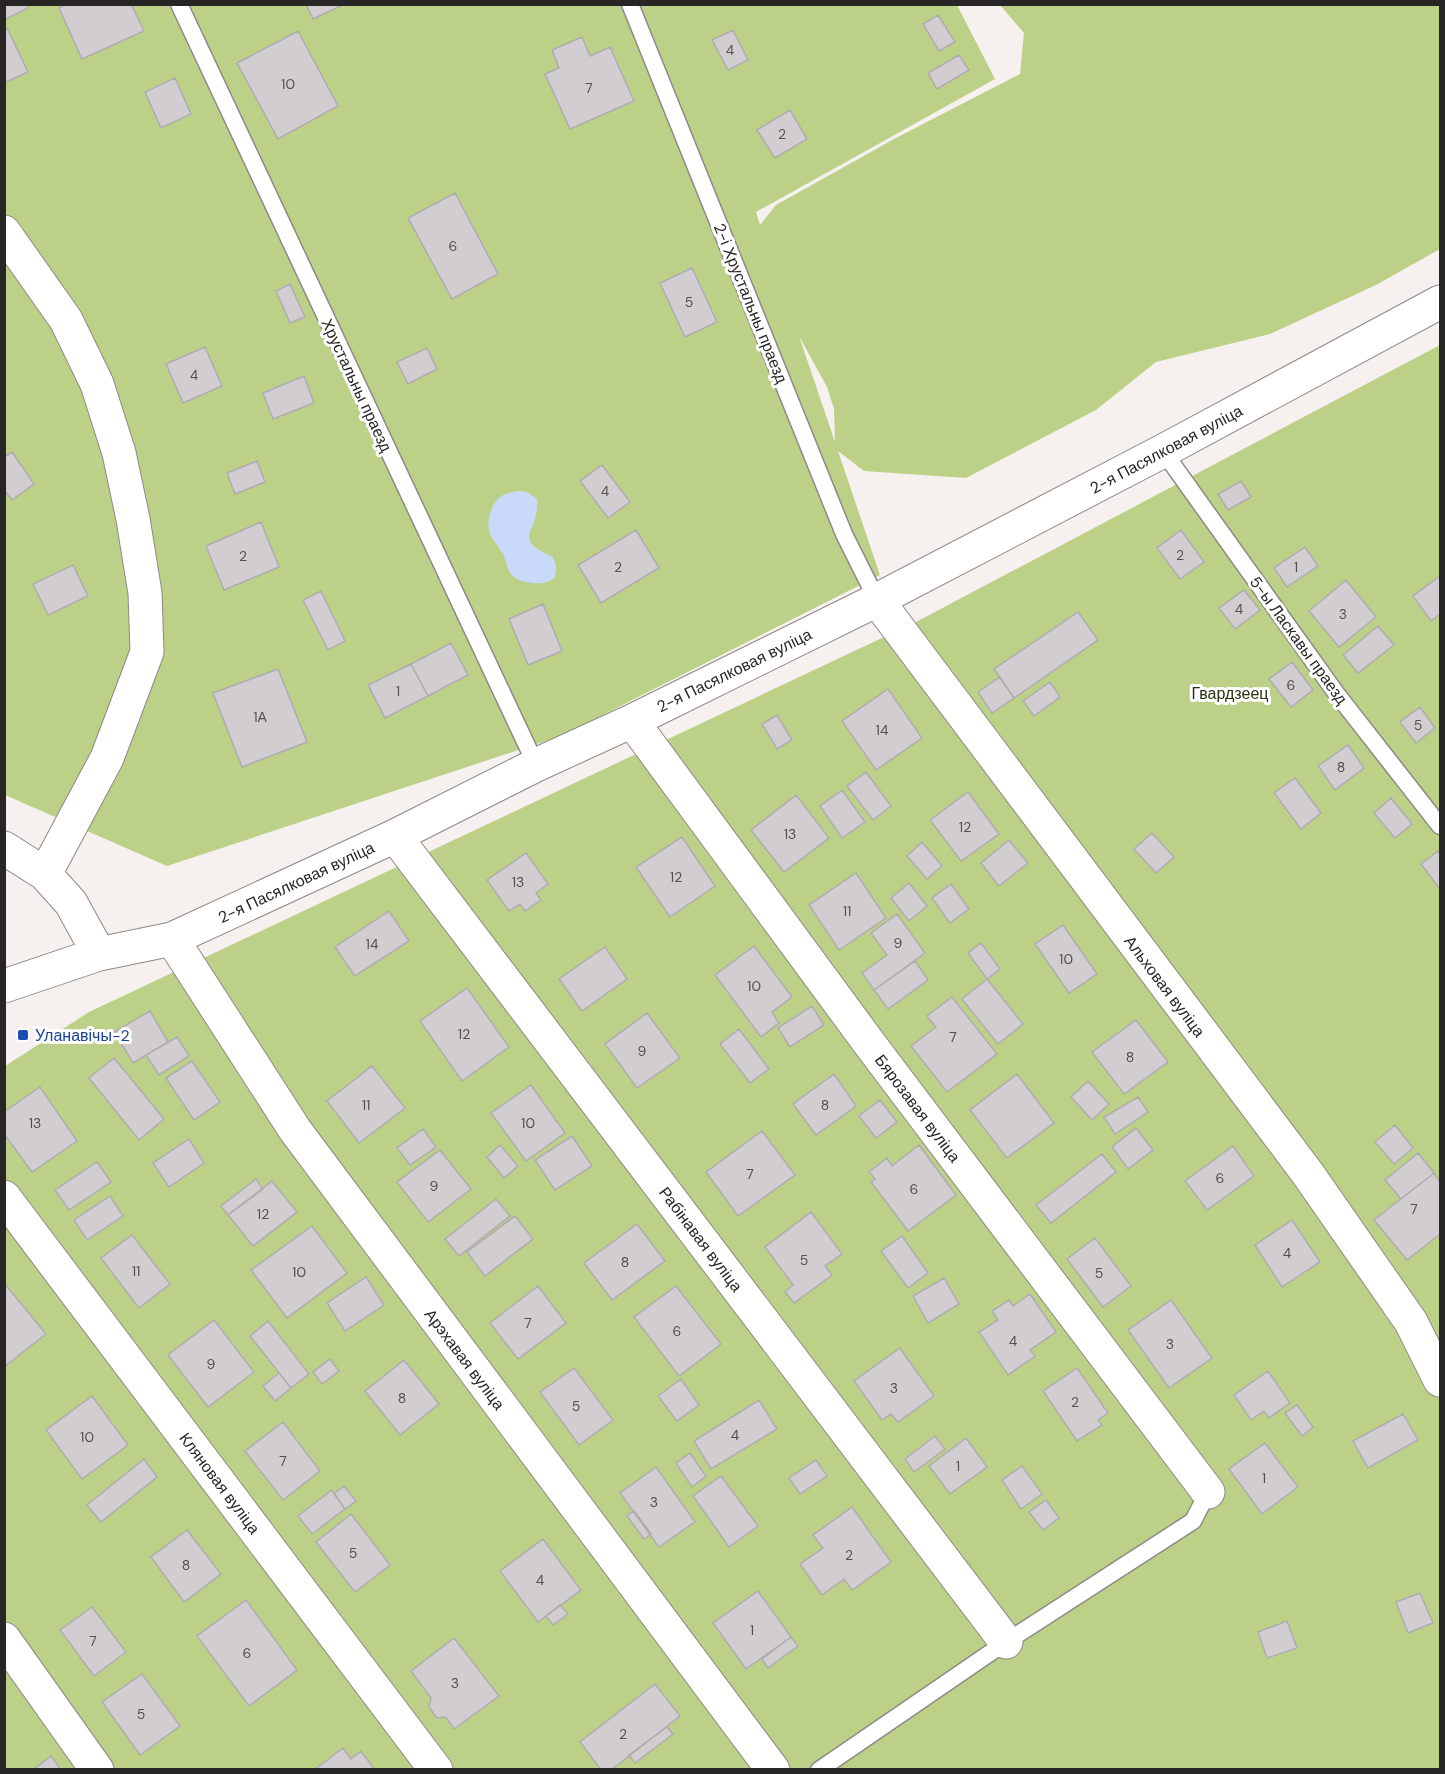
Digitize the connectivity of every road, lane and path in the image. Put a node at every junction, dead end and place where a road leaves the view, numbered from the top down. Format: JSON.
{"nodes":[{"id":1,"x":179,"y":4,"type":"edge"},
{"id":2,"x":630,"y":4,"type":"edge"},
{"id":3,"x":4,"y":232,"type":"edge"},
{"id":4,"x":1440,"y":302,"type":"edge"},
{"id":5,"x":1163,"y":451,"type":"junction"},
{"id":6,"x":877,"y":600,"type":"junction"},
{"id":7,"x":632,"y":721,"type":"junction"},
{"id":8,"x":536,"y":765,"type":"junction"},
{"id":9,"x":1440,"y":826,"type":"edge"},
{"id":10,"x":395,"y":836,"type":"junction"},
{"id":11,"x":4,"y":848,"type":"edge"},
{"id":12,"x":45,"y":874,"type":"junction"},
{"id":13,"x":172,"y":939,"type":"junction"},
{"id":14,"x":99,"y":954,"type":"junction"},
{"id":15,"x":4,"y":986,"type":"edge"},
{"id":16,"x":4,"y":1197,"type":"edge"},
{"id":17,"x":1440,"y":1380,"type":"edge"},
{"id":18,"x":1208,"y":1492,"type":"joint"},
{"id":19,"x":4,"y":1639,"type":"edge"},
{"id":20,"x":1006,"y":1642,"type":"junction"},
{"id":21,"x":97,"y":1770,"type":"edge"},
{"id":22,"x":436,"y":1770,"type":"edge"},
{"id":23,"x":773,"y":1770,"type":"edge"},
{"id":24,"x":819,"y":1770,"type":"edge"}],
"edges":[{"from":1,"to":8,"type":"lane","name":"Хрустальны праезд"},
{"from":2,"to":6,"type":"lane","name":"2-і Хрустальны праезд"},
{"from":3,"to":12,"type":"street"},
{"from":4,"to":5,"type":"street","name":"2-я Пасялковая вуліца"},
{"from":5,"to":6,"type":"street","name":"2-я Пасялковая вуліца"},
{"from":5,"to":9,"type":"lane","name":"5-ы Ласкавы праезд"},
{"from":6,"to":7,"type":"street","name":"2-я Пасялковая вуліца"},
{"from":6,"to":17,"type":"street","name":"Альховая вуліца"},
{"from":7,"to":8,"type":"street","name":"2-я Пасялковая вуліца"},
{"from":7,"to":18,"type":"street","name":"Бярозавая вуліца"},
{"from":8,"to":10,"type":"street","name":"2-я Пасялковая вуліца"},
{"from":10,"to":13,"type":"street","name":"2-я Пасялковая вуліца"},
{"from":10,"to":20,"type":"street","name":"Рабінавая вуліца"},
{"from":11,"to":12,"type":"street"},
{"from":12,"to":14,"type":"street"},
{"from":13,"to":14,"type":"street","name":"2-я Пасялковая вуліца"},
{"from":13,"to":23,"type":"street","name":"Арэхавая вуліца"},
{"from":14,"to":15,"type":"street","name":"2-я Пасялковая вуліца"},
{"from":16,"to":22,"type":"street","name":"Кляновая вуліца"},
{"from":18,"to":20,"type":"lane"},
{"from":19,"to":21,"type":"street"},
{"from":20,"to":24,"type":"lane"}]}
